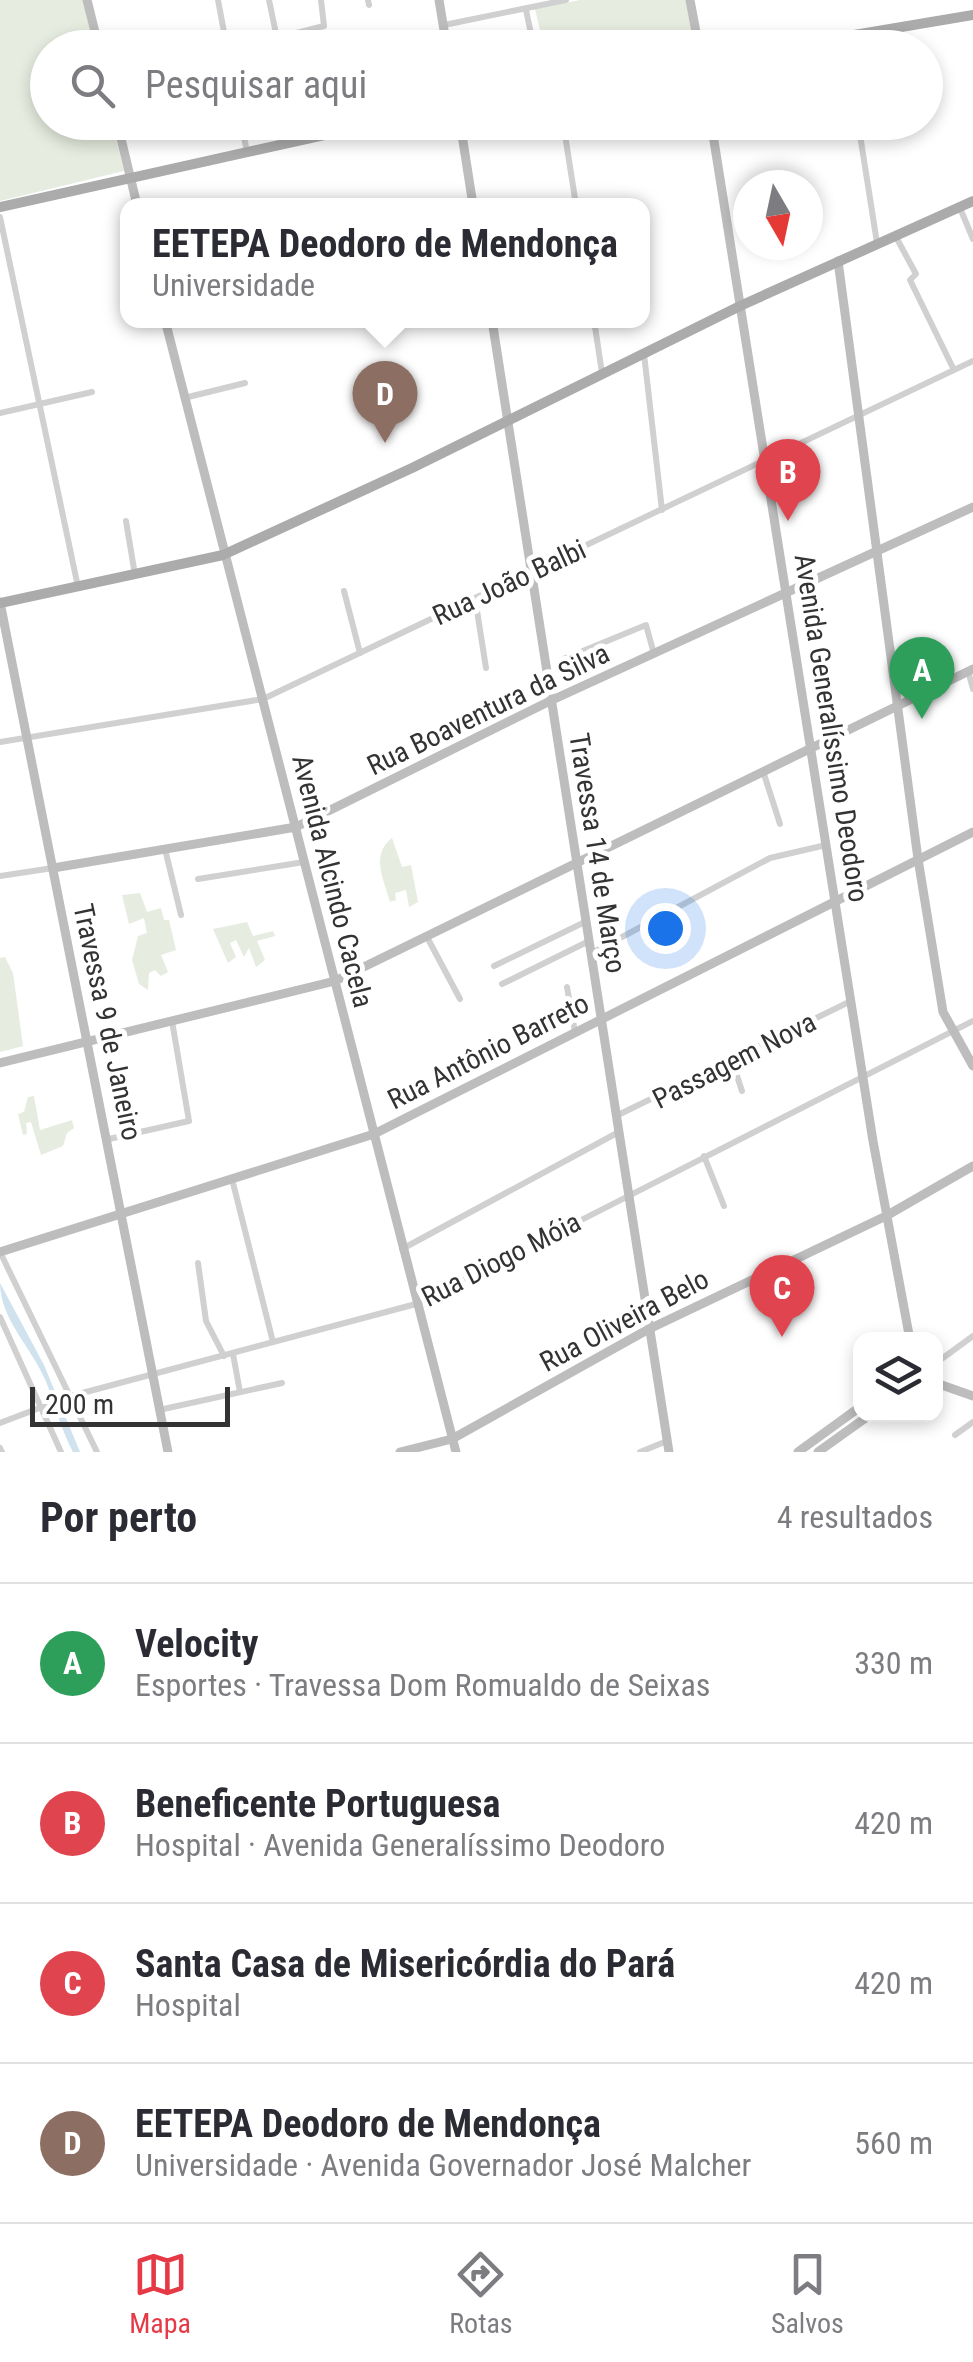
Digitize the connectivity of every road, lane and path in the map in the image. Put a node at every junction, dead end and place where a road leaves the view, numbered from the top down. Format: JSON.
{"nodes":[{"id":1,"x":87,"y":0,"type":"edge"},
{"id":2,"x":218,"y":0,"type":"edge"},
{"id":3,"x":269,"y":0,"type":"edge"},
{"id":4,"x":321,"y":0,"type":"edge"},
{"id":5,"x":440,"y":0,"type":"edge"},
{"id":6,"x":566,"y":0,"type":"edge"},
{"id":7,"x":690,"y":0,"type":"edge"},
{"id":8,"x":526,"y":9,"type":"junction"},
{"id":9,"x":973,"y":15,"type":"edge"},
{"id":10,"x":444,"y":25,"type":"junction"},
{"id":11,"x":94,"y":30,"type":"edge"},
{"id":12,"x":224,"y":30,"type":"edge"},
{"id":13,"x":276,"y":30,"type":"edge"},
{"id":14,"x":309,"y":30,"type":"edge"},
{"id":15,"x":445,"y":30,"type":"edge"},
{"id":16,"x":530,"y":30,"type":"edge"},
{"id":17,"x":695,"y":30,"type":"edge"},
{"id":18,"x":904,"y":30,"type":"edge"},
{"id":19,"x":121,"y":140,"type":"edge"},
{"id":20,"x":245,"y":140,"type":"edge"},
{"id":21,"x":303,"y":140,"type":"edge"},
{"id":22,"x":463,"y":140,"type":"edge"},
{"id":23,"x":567,"y":140,"type":"edge"},
{"id":24,"x":714,"y":140,"type":"edge"},
{"id":25,"x":861,"y":140,"type":"edge"},
{"id":26,"x":298,"y":141,"type":"joint"},
{"id":27,"x":247,"y":152,"type":"junction"},
{"id":28,"x":130,"y":176,"type":"junction"},
{"id":29,"x":135,"y":198,"type":"edge"},
{"id":30,"x":472,"y":198,"type":"edge"},
{"id":31,"x":575,"y":198,"type":"edge"},
{"id":32,"x":973,"y":201,"type":"edge"},
{"id":33,"x":0,"y":207,"type":"edge"},
{"id":34,"x":960,"y":207,"type":"junction"},
{"id":35,"x":0,"y":217,"type":"edge"},
{"id":36,"x":895,"y":236,"type":"junction"},
{"id":37,"x":973,"y":239,"type":"edge"},
{"id":38,"x":878,"y":243,"type":"junction"},
{"id":39,"x":838,"y":261,"type":"junction"},
{"id":40,"x":740,"y":306,"type":"junction"},
{"id":41,"x":167,"y":328,"type":"edge"},
{"id":42,"x":493,"y":328,"type":"edge"},
{"id":43,"x":595,"y":328,"type":"edge"},
{"id":44,"x":644,"y":354,"type":"junction"},
{"id":45,"x":973,"y":361,"type":"edge"},
{"id":46,"x":954,"y":370,"type":"junction"},
{"id":47,"x":602,"y":374,"type":"junction"},
{"id":48,"x":245,"y":383,"type":"dead end"},
{"id":49,"x":92,"y":392,"type":"dead end"},
{"id":50,"x":184,"y":398,"type":"junction"},
{"id":51,"x":38,"y":404,"type":"junction"},
{"id":52,"x":0,"y":413,"type":"edge"},
{"id":53,"x":860,"y":415,"type":"junction"},
{"id":54,"x":508,"y":418,"type":"junction"},
{"id":55,"x":765,"y":460,"type":"junction"},
{"id":56,"x":973,"y":507,"type":"edge"},
{"id":57,"x":662,"y":510,"type":"junction"},
{"id":58,"x":126,"y":521,"type":"dead end"},
{"id":59,"x":878,"y":550,"type":"junction"},
{"id":60,"x":223,"y":556,"type":"junction"},
{"id":61,"x":530,"y":572,"type":"junction"},
{"id":62,"x":136,"y":576,"type":"junction"},
{"id":63,"x":78,"y":588,"type":"junction"},
{"id":64,"x":344,"y":591,"type":"dead end"},
{"id":65,"x":787,"y":592,"type":"junction"},
{"id":66,"x":475,"y":598,"type":"junction"},
{"id":67,"x":0,"y":603,"type":"edge"},
{"id":68,"x":360,"y":653,"type":"junction"},
{"id":69,"x":654,"y":654,"type":"junction"},
{"id":70,"x":561,"y":660,"type":"dead end"},
{"id":71,"x":486,"y":668,"type":"dead end"},
{"id":72,"x":971,"y":670,"type":"edge"},
{"id":73,"x":973,"y":689,"type":"edge"},
{"id":74,"x":263,"y":700,"type":"junction"},
{"id":75,"x":550,"y":701,"type":"junction"},
{"id":76,"x":900,"y":703,"type":"junction"},
{"id":77,"x":26,"y":738,"type":"junction"},
{"id":78,"x":0,"y":742,"type":"edge"},
{"id":79,"x":811,"y":747,"type":"junction"},
{"id":80,"x":763,"y":772,"type":"junction"},
{"id":81,"x":780,"y":824,"type":"dead end"},
{"id":82,"x":296,"y":827,"type":"junction"},
{"id":83,"x":973,"y":832,"type":"edge"},
{"id":84,"x":827,"y":845,"type":"junction"},
{"id":85,"x":165,"y":849,"type":"junction"},
{"id":86,"x":918,"y":859,"type":"junction"},
{"id":87,"x":305,"y":862,"type":"junction"},
{"id":88,"x":580,"y":863,"type":"junction"},
{"id":89,"x":53,"y":868,"type":"junction"},
{"id":90,"x":0,"y":876,"type":"edge"},
{"id":91,"x":198,"y":879,"type":"dead end"},
{"id":92,"x":838,"y":900,"type":"junction"},
{"id":93,"x":182,"y":915,"type":"dead end"},
{"id":94,"x":588,"y":920,"type":"junction"},
{"id":95,"x":427,"y":937,"type":"junction"},
{"id":96,"x":590,"y":940,"type":"junction"},
{"id":97,"x":592,"y":952,"type":"junction"},
{"id":98,"x":494,"y":966,"type":"dead end"},
{"id":99,"x":335,"y":981,"type":"junction"},
{"id":100,"x":502,"y":984,"type":"dead end"},
{"id":101,"x":567,"y":987,"type":"dead end"},
{"id":102,"x":460,"y":1000,"type":"dead end"},
{"id":103,"x":852,"y":1000,"type":"junction"},
{"id":104,"x":601,"y":1018,"type":"junction"},
{"id":105,"x":171,"y":1020,"type":"junction"},
{"id":106,"x":973,"y":1022,"type":"edge"},
{"id":107,"x":575,"y":1032,"type":"junction"},
{"id":108,"x":952,"y":1033,"type":"junction"},
{"id":109,"x":88,"y":1041,"type":"junction"},
{"id":110,"x":732,"y":1061,"type":"junction"},
{"id":111,"x":0,"y":1063,"type":"edge"},
{"id":112,"x":973,"y":1066,"type":"edge"},
{"id":113,"x":864,"y":1078,"type":"junction"},
{"id":114,"x":742,"y":1092,"type":"dead end"},
{"id":115,"x":614,"y":1117,"type":"junction"},
{"id":116,"x":617,"y":1133,"type":"junction"},
{"id":117,"x":374,"y":1134,"type":"junction"},
{"id":118,"x":108,"y":1140,"type":"junction"},
{"id":119,"x":704,"y":1156,"type":"junction"},
{"id":120,"x":973,"y":1166,"type":"edge"},
{"id":121,"x":232,"y":1178,"type":"junction"},
{"id":122,"x":626,"y":1195,"type":"junction"},
{"id":123,"x":724,"y":1206,"type":"dead end"},
{"id":124,"x":124,"y":1212,"type":"junction"},
{"id":125,"x":886,"y":1216,"type":"junction"},
{"id":126,"x":400,"y":1250,"type":"junction"},
{"id":127,"x":0,"y":1252,"type":"edge"},
{"id":128,"x":198,"y":1264,"type":"dead end"},
{"id":129,"x":416,"y":1304,"type":"junction"},
{"id":130,"x":0,"y":1317,"type":"edge"},
{"id":131,"x":2,"y":1329,"type":"edge"},
{"id":132,"x":648,"y":1330,"type":"junction"},
{"id":133,"x":908,"y":1332,"type":"edge"},
{"id":134,"x":973,"y":1336,"type":"edge"},
{"id":135,"x":273,"y":1342,"type":"junction"},
{"id":136,"x":228,"y":1355,"type":"junction"},
{"id":137,"x":943,"y":1358,"type":"edge"},
{"id":138,"x":155,"y":1373,"type":"junction"},
{"id":139,"x":282,"y":1383,"type":"dead end"},
{"id":140,"x":943,"y":1386,"type":"edge"},
{"id":141,"x":240,"y":1392,"type":"junction"},
{"id":142,"x":973,"y":1396,"type":"edge"},
{"id":143,"x":70,"y":1397,"type":"junction"},
{"id":144,"x":42,"y":1407,"type":"junction"},
{"id":145,"x":159,"y":1410,"type":"junction"},
{"id":146,"x":853,"y":1413,"type":"edge"},
{"id":147,"x":860,"y":1422,"type":"edge"},
{"id":148,"x":973,"y":1422,"type":"edge"},
{"id":149,"x":0,"y":1423,"type":"edge"},
{"id":150,"x":955,"y":1435,"type":"dead end"},
{"id":151,"x":452,"y":1439,"type":"junction"},
{"id":152,"x":668,"y":1446,"type":"edge"},
{"id":153,"x":61,"y":1452,"type":"edge"},
{"id":154,"x":97,"y":1452,"type":"edge"},
{"id":155,"x":168,"y":1452,"type":"edge"},
{"id":156,"x":400,"y":1452,"type":"edge"},
{"id":157,"x":456,"y":1452,"type":"edge"},
{"id":158,"x":640,"y":1452,"type":"edge"},
{"id":159,"x":798,"y":1452,"type":"edge"},
{"id":160,"x":818,"y":1452,"type":"edge"}],
"edges":[{"from":1,"to":11,"type":"street"},
{"from":2,"to":12,"type":"street"},
{"from":3,"to":13,"type":"street"},
{"from":4,"to":14,"type":"street"},
{"from":5,"to":10,"type":"street"},
{"from":6,"to":8,"type":"street"},
{"from":7,"to":17,"type":"street"},
{"from":8,"to":10,"type":"street"},
{"from":8,"to":16,"type":"street"},
{"from":9,"to":18,"type":"main road"},
{"from":10,"to":15,"type":"street"},
{"from":19,"to":28,"type":"street"},
{"from":20,"to":27,"type":"street"},
{"from":21,"to":26,"type":"main road"},
{"from":22,"to":30,"type":"street"},
{"from":23,"to":31,"type":"street"},
{"from":24,"to":40,"type":"street","name":"Avenida Generalíssimo Deodoro"},
{"from":25,"to":38,"type":"street"},
{"from":26,"to":27,"type":"main road"},
{"from":27,"to":28,"type":"main road"},
{"from":28,"to":29,"type":"street"},
{"from":28,"to":33,"type":"main road"},
{"from":32,"to":34,"type":"main road"},
{"from":34,"to":36,"type":"main road"},
{"from":34,"to":37,"type":"street"},
{"from":35,"to":51,"type":"street"},
{"from":36,"to":38,"type":"main road"},
{"from":36,"to":46,"type":"street"},
{"from":38,"to":39,"type":"main road"},
{"from":39,"to":40,"type":"main road"},
{"from":39,"to":53,"type":"street"},
{"from":40,"to":44,"type":"main road"},
{"from":40,"to":55,"type":"street","name":"Avenida Generalíssimo Deodoro"},
{"from":41,"to":50,"type":"street","name":"Avenida Alcindo Cacela"},
{"from":42,"to":54,"type":"street","name":"Travessa 14 de Março"},
{"from":43,"to":47,"type":"street"},
{"from":44,"to":47,"type":"main road"},
{"from":44,"to":57,"type":"street"},
{"from":45,"to":46,"type":"street","name":"Rua João Balbi"},
{"from":46,"to":53,"type":"street","name":"Rua João Balbi"},
{"from":47,"to":54,"type":"main road"},
{"from":48,"to":50,"type":"street"},
{"from":49,"to":51,"type":"street"},
{"from":50,"to":60,"type":"street","name":"Avenida Alcindo Cacela"},
{"from":51,"to":52,"type":"street"},
{"from":51,"to":63,"type":"street"},
{"from":53,"to":55,"type":"street","name":"Rua João Balbi"},
{"from":53,"to":59,"type":"street"},
{"from":54,"to":60,"type":"main road"},
{"from":54,"to":61,"type":"street","name":"Travessa 14 de Março"},
{"from":55,"to":57,"type":"street","name":"Rua João Balbi"},
{"from":55,"to":65,"type":"street","name":"Avenida Generalíssimo Deodoro"},
{"from":56,"to":59,"type":"street","name":"Rua Boaventura da Silva"},
{"from":57,"to":61,"type":"street","name":"Rua João Balbi"},
{"from":58,"to":62,"type":"street"},
{"from":59,"to":65,"type":"street","name":"Rua Boaventura da Silva"},
{"from":59,"to":76,"type":"street"},
{"from":60,"to":62,"type":"main road"},
{"from":60,"to":74,"type":"street","name":"Avenida Alcindo Cacela"},
{"from":61,"to":66,"type":"street","name":"Rua João Balbi"},
{"from":61,"to":75,"type":"street","name":"Travessa 14 de Março"},
{"from":62,"to":63,"type":"main road"},
{"from":63,"to":67,"type":"main road"},
{"from":64,"to":68,"type":"street"},
{"from":65,"to":69,"type":"street","name":"Rua Boaventura da Silva"},
{"from":65,"to":79,"type":"street","name":"Avenida Generalíssimo Deodoro"},
{"from":66,"to":68,"type":"street","name":"Rua João Balbi"},
{"from":66,"to":71,"type":"street"},
{"from":67,"to":77,"type":"street","name":"Travessa 9 de Janeiro"},
{"from":68,"to":74,"type":"street","name":"Rua João Balbi"},
{"from":69,"to":70,"type":"street"},
{"from":69,"to":75,"type":"street","name":"Rua Boaventura da Silva"},
{"from":72,"to":73,"type":"street"},
{"from":72,"to":76,"type":"street"},
{"from":74,"to":77,"type":"street","name":"Rua João Balbi"},
{"from":74,"to":82,"type":"street","name":"Avenida Alcindo Cacela"},
{"from":75,"to":82,"type":"street","name":"Rua Boaventura da Silva"},
{"from":75,"to":88,"type":"street","name":"Travessa 14 de Março"},
{"from":76,"to":79,"type":"street"},
{"from":76,"to":86,"type":"street"},
{"from":77,"to":78,"type":"street","name":"Rua João Balbi"},
{"from":77,"to":89,"type":"street","name":"Travessa 9 de Janeiro"},
{"from":79,"to":80,"type":"street"},
{"from":79,"to":84,"type":"street","name":"Avenida Generalíssimo Deodoro"},
{"from":80,"to":81,"type":"street"},
{"from":80,"to":88,"type":"street"},
{"from":82,"to":85,"type":"street","name":"Rua Boaventura da Silva"},
{"from":82,"to":87,"type":"street","name":"Avenida Alcindo Cacela"},
{"from":83,"to":86,"type":"street","name":"Rua Antônio Barreto"},
{"from":84,"to":92,"type":"street","name":"Avenida Generalíssimo Deodoro"},
{"from":84,"to":97,"type":"street"},
{"from":85,"to":89,"type":"street","name":"Rua Boaventura da Silva"},
{"from":85,"to":93,"type":"street"},
{"from":86,"to":92,"type":"street","name":"Rua Antônio Barreto"},
{"from":86,"to":108,"type":"street"},
{"from":87,"to":91,"type":"street"},
{"from":87,"to":99,"type":"street","name":"Avenida Alcindo Cacela"},
{"from":88,"to":94,"type":"street","name":"Travessa 14 de Março"},
{"from":88,"to":95,"type":"street"},
{"from":89,"to":90,"type":"street","name":"Rua Boaventura da Silva"},
{"from":89,"to":109,"type":"street","name":"Travessa 9 de Janeiro"},
{"from":92,"to":103,"type":"street","name":"Avenida Generalíssimo Deodoro"},
{"from":92,"to":104,"type":"street","name":"Rua Antônio Barreto"},
{"from":94,"to":96,"type":"street","name":"Travessa 14 de Março"},
{"from":94,"to":98,"type":"street"},
{"from":95,"to":99,"type":"street"},
{"from":95,"to":102,"type":"street"},
{"from":96,"to":97,"type":"street","name":"Travessa 14 de Março"},
{"from":96,"to":100,"type":"street"},
{"from":97,"to":104,"type":"street","name":"Travessa 14 de Março"},
{"from":99,"to":105,"type":"street"},
{"from":99,"to":117,"type":"street","name":"Avenida Alcindo Cacela"},
{"from":101,"to":107,"type":"street"},
{"from":103,"to":110,"type":"street","name":"Passagem Nova"},
{"from":103,"to":113,"type":"street","name":"Avenida Generalíssimo Deodoro"},
{"from":104,"to":107,"type":"street","name":"Rua Antônio Barreto"},
{"from":104,"to":115,"type":"street","name":"Travessa 14 de Março"},
{"from":105,"to":109,"type":"street"},
{"from":105,"to":118,"type":"street"},
{"from":106,"to":108,"type":"street","name":"Rua Diogo Móia"},
{"from":107,"to":117,"type":"street","name":"Rua Antônio Barreto"},
{"from":108,"to":112,"type":"street"},
{"from":108,"to":113,"type":"street","name":"Rua Diogo Móia"},
{"from":109,"to":111,"type":"street"},
{"from":109,"to":118,"type":"street","name":"Travessa 9 de Janeiro"},
{"from":110,"to":114,"type":"street"},
{"from":110,"to":115,"type":"street","name":"Passagem Nova"},
{"from":113,"to":119,"type":"street","name":"Rua Diogo Móia"},
{"from":113,"to":125,"type":"street","name":"Avenida Generalíssimo Deodoro"},
{"from":115,"to":116,"type":"street","name":"Travessa 14 de Março"},
{"from":116,"to":122,"type":"street","name":"Travessa 14 de Março"},
{"from":116,"to":126,"type":"street"},
{"from":117,"to":121,"type":"street","name":"Rua Antônio Barreto"},
{"from":117,"to":126,"type":"street","name":"Avenida Alcindo Cacela"},
{"from":118,"to":124,"type":"street","name":"Travessa 9 de Janeiro"},
{"from":119,"to":122,"type":"street","name":"Rua Diogo Móia"},
{"from":119,"to":123,"type":"street"},
{"from":120,"to":125,"type":"street","name":"Rua Oliveira Belo"},
{"from":121,"to":124,"type":"street","name":"Rua Antônio Barreto"},
{"from":121,"to":135,"type":"street"},
{"from":122,"to":129,"type":"street","name":"Rua Diogo Móia"},
{"from":122,"to":132,"type":"street","name":"Travessa 14 de Março"},
{"from":124,"to":127,"type":"street","name":"Rua Antônio Barreto"},
{"from":124,"to":138,"type":"street","name":"Travessa 9 de Janeiro"},
{"from":125,"to":132,"type":"street","name":"Rua Oliveira Belo"},
{"from":125,"to":133,"type":"street","name":"Avenida Generalíssimo Deodoro"},
{"from":126,"to":129,"type":"street","name":"Avenida Alcindo Cacela"},
{"from":127,"to":143,"type":"street"},
{"from":128,"to":136,"type":"street"},
{"from":129,"to":135,"type":"street","name":"Rua Diogo Móia"},
{"from":129,"to":151,"type":"street","name":"Avenida Alcindo Cacela"},
{"from":130,"to":131,"type":"street"},
{"from":131,"to":144,"type":"street"},
{"from":132,"to":151,"type":"street","name":"Rua Oliveira Belo"},
{"from":132,"to":152,"type":"street","name":"Travessa 14 de Março"},
{"from":134,"to":137,"type":"street"},
{"from":135,"to":136,"type":"street","name":"Rua Diogo Móia"},
{"from":136,"to":138,"type":"street","name":"Rua Diogo Móia"},
{"from":136,"to":141,"type":"street"},
{"from":138,"to":143,"type":"street","name":"Rua Diogo Móia"},
{"from":138,"to":145,"type":"street","name":"Travessa 9 de Janeiro"},
{"from":139,"to":141,"type":"street"},
{"from":140,"to":142,"type":"street"},
{"from":141,"to":145,"type":"street"},
{"from":143,"to":144,"type":"street","name":"Rua Diogo Móia"},
{"from":143,"to":154,"type":"street"},
{"from":144,"to":149,"type":"street","name":"Rua Diogo Móia"},
{"from":144,"to":153,"type":"street"},
{"from":145,"to":155,"type":"street","name":"Travessa 9 de Janeiro"},
{"from":146,"to":159,"type":"street"},
{"from":147,"to":160,"type":"street"},
{"from":148,"to":150,"type":"street"},
{"from":151,"to":156,"type":"street","name":"Rua Oliveira Belo"},
{"from":151,"to":157,"type":"street","name":"Avenida Alcindo Cacela"},
{"from":152,"to":158,"type":"street"}]}
